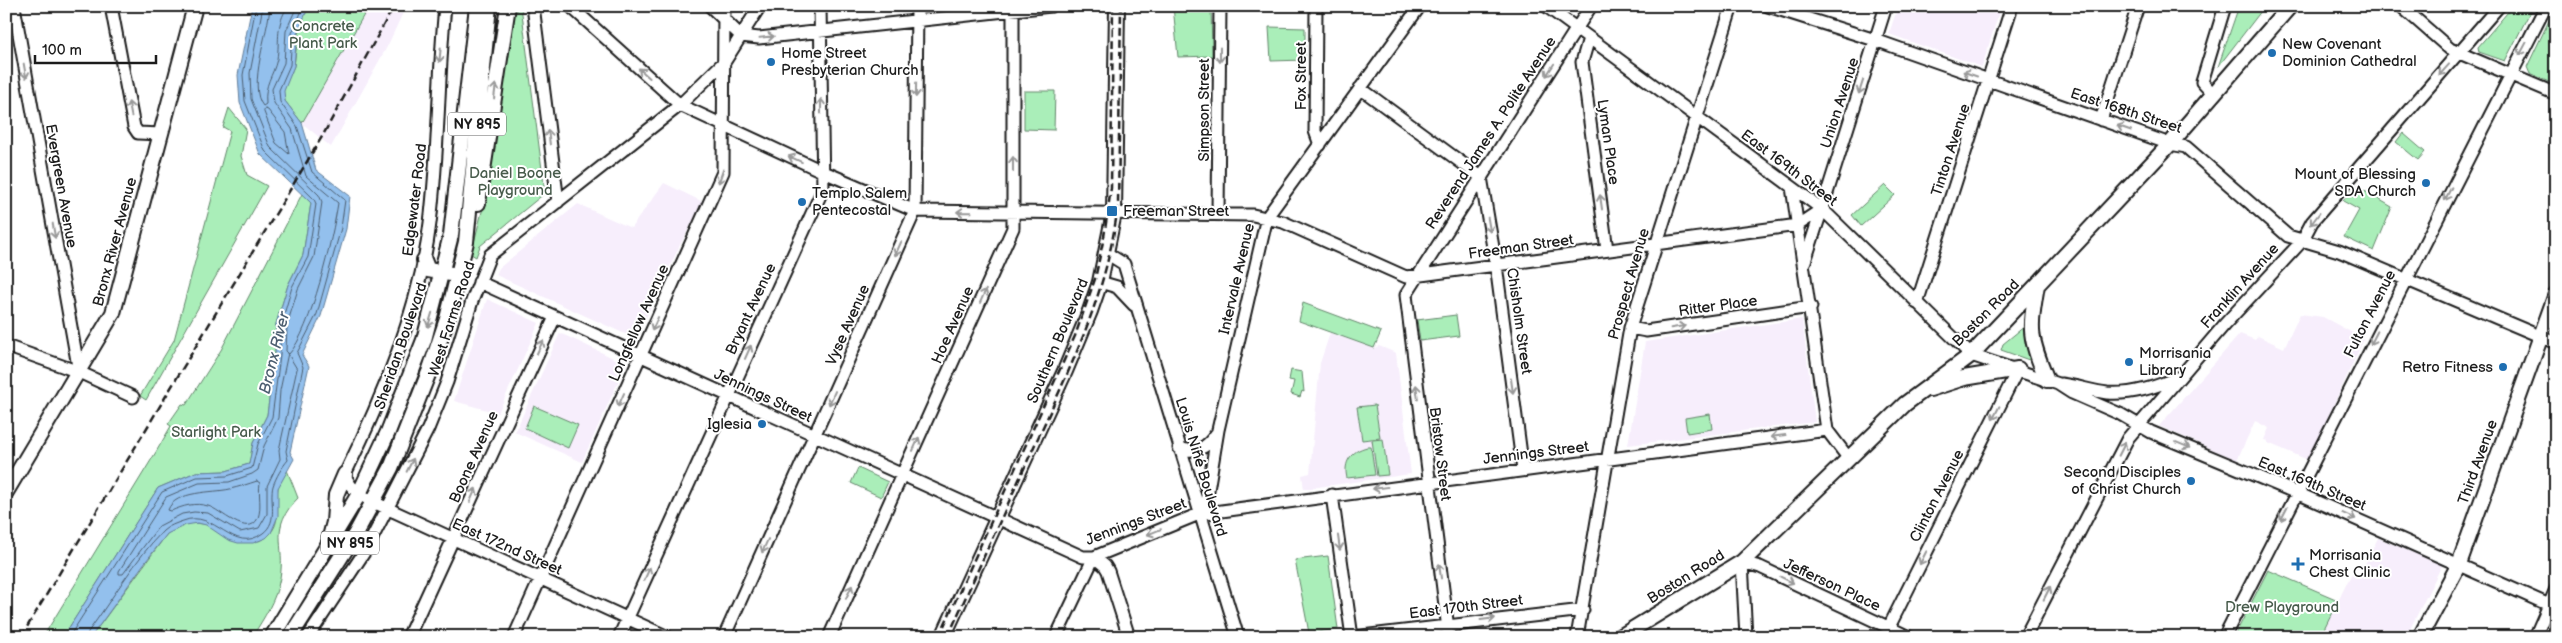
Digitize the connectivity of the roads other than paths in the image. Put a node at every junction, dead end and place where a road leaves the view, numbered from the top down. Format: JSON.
{"nodes":[{"id":1,"x":14,"y":6,"type":"edge"},
{"id":2,"x":111,"y":6,"type":"edge"},
{"id":3,"x":195,"y":6,"type":"edge"},
{"id":4,"x":446,"y":6,"type":"edge"},
{"id":5,"x":477,"y":6,"type":"edge"},
{"id":6,"x":489,"y":6,"type":"edge"},
{"id":7,"x":508,"y":6,"type":"edge"},
{"id":8,"x":532,"y":6,"type":"edge"},
{"id":9,"x":570,"y":6,"type":"edge"},
{"id":10,"x":710,"y":6,"type":"edge"},
{"id":11,"x":724,"y":6,"type":"edge"},
{"id":12,"x":760,"y":6,"type":"edge"},
{"id":13,"x":820,"y":6,"type":"edge"},
{"id":14,"x":917,"y":6,"type":"edge"},
{"id":15,"x":1051,"y":6,"type":"edge"},
{"id":16,"x":1117,"y":6,"type":"edge"},
{"id":17,"x":1220,"y":6,"type":"edge"},
{"id":18,"x":1316,"y":6,"type":"edge"},
{"id":19,"x":1420,"y":6,"type":"edge"},
{"id":20,"x":1546,"y":6,"type":"edge"},
{"id":21,"x":1591,"y":6,"type":"edge"},
{"id":22,"x":1732,"y":6,"type":"edge"},
{"id":23,"x":1768,"y":6,"type":"edge"},
{"id":24,"x":1886,"y":6,"type":"edge"},
{"id":25,"x":2012,"y":6,"type":"edge"},
{"id":26,"x":2138,"y":6,"type":"edge"},
{"id":27,"x":2225,"y":6,"type":"edge"},
{"id":28,"x":2290,"y":6,"type":"edge"},
{"id":29,"x":2401,"y":6,"type":"edge"},
{"id":30,"x":2498,"y":6,"type":"edge"},
{"id":31,"x":2546,"y":6,"type":"edge"},
{"id":32,"x":1013,"y":8,"type":"edge"},
{"id":33,"x":917,"y":20,"type":"junction"},
{"id":34,"x":725,"y":21,"type":"junction"},
{"id":35,"x":1577,"y":29,"type":"junction"},
{"id":36,"x":822,"y":31,"type":"junction"},
{"id":37,"x":740,"y":36,"type":"junction"},
{"id":38,"x":1589,"y":38,"type":"junction"},
{"id":39,"x":1876,"y":40,"type":"junction"},
{"id":40,"x":2459,"y":53,"type":"junction"},
{"id":41,"x":725,"y":61,"type":"junction"},
{"id":42,"x":2510,"y":74,"type":"junction"},
{"id":43,"x":1988,"y":80,"type":"junction"},
{"id":44,"x":1360,"y":88,"type":"junction"},
{"id":45,"x":2213,"y":94,"type":"junction"},
{"id":46,"x":2556,"y":94,"type":"edge"},
{"id":47,"x":680,"y":105,"type":"junction"},
{"id":48,"x":1315,"y":112,"type":"junction"},
{"id":49,"x":1697,"y":117,"type":"junction"},
{"id":50,"x":1337,"y":119,"type":"junction"},
{"id":51,"x":2101,"y":120,"type":"junction"},
{"id":52,"x":725,"y":128,"type":"junction"},
{"id":53,"x":161,"y":134,"type":"junction"},
{"id":54,"x":2170,"y":144,"type":"junction"},
{"id":55,"x":1320,"y":145,"type":"junction"},
{"id":56,"x":824,"y":172,"type":"junction"},
{"id":57,"x":1481,"y":177,"type":"junction"},
{"id":58,"x":1792,"y":187,"type":"junction"},
{"id":59,"x":558,"y":202,"type":"junction"},
{"id":60,"x":1822,"y":209,"type":"junction"},
{"id":61,"x":915,"y":211,"type":"junction"},
{"id":62,"x":1013,"y":213,"type":"junction"},
{"id":63,"x":1114,"y":213,"type":"junction"},
{"id":64,"x":1218,"y":214,"type":"junction"},
{"id":65,"x":1267,"y":217,"type":"junction"},
{"id":66,"x":1798,"y":225,"type":"junction"},
{"id":67,"x":2302,"y":241,"type":"junction"},
{"id":68,"x":466,"y":242,"type":"junction"},
{"id":69,"x":1656,"y":244,"type":"junction"},
{"id":70,"x":1608,"y":250,"type":"junction"},
{"id":71,"x":1108,"y":254,"type":"junction"},
{"id":72,"x":424,"y":260,"type":"junction"},
{"id":73,"x":1805,"y":262,"type":"junction"},
{"id":74,"x":1496,"y":265,"type":"junction"},
{"id":75,"x":443,"y":273,"type":"junction"},
{"id":76,"x":458,"y":276,"type":"junction"},
{"id":77,"x":1416,"y":277,"type":"junction"},
{"id":78,"x":2405,"y":278,"type":"junction"},
{"id":79,"x":479,"y":282,"type":"junction"},
{"id":80,"x":1100,"y":282,"type":"junction"},
{"id":81,"x":2037,"y":284,"type":"junction"},
{"id":82,"x":2556,"y":294,"type":"edge"},
{"id":83,"x":1917,"y":303,"type":"junction"},
{"id":84,"x":1135,"y":307,"type":"junction"},
{"id":85,"x":1811,"y":307,"type":"junction"},
{"id":86,"x":555,"y":316,"type":"junction"},
{"id":87,"x":1630,"y":328,"type":"junction"},
{"id":88,"x":2541,"y":337,"type":"junction"},
{"id":89,"x":2556,"y":343,"type":"edge"},
{"id":90,"x":6,"y":346,"type":"edge"},
{"id":91,"x":1970,"y":355,"type":"junction"},
{"id":92,"x":641,"y":356,"type":"junction"},
{"id":93,"x":2018,"y":369,"type":"junction"},
{"id":94,"x":79,"y":372,"type":"junction"},
{"id":95,"x":2180,"y":376,"type":"junction"},
{"id":96,"x":2053,"y":382,"type":"junction"},
{"id":97,"x":1917,"y":394,"type":"junction"},
{"id":98,"x":728,"y":396,"type":"junction"},
{"id":99,"x":133,"y":397,"type":"dead end"},
{"id":100,"x":2139,"y":425,"type":"junction"},
{"id":101,"x":1218,"y":430,"type":"junction"},
{"id":102,"x":1827,"y":430,"type":"junction"},
{"id":103,"x":815,"y":436,"type":"junction"},
{"id":104,"x":1179,"y":448,"type":"junction"},
{"id":105,"x":1607,"y":459,"type":"junction"},
{"id":106,"x":1849,"y":459,"type":"junction"},
{"id":107,"x":1523,"y":470,"type":"junction"},
{"id":108,"x":345,"y":474,"type":"junction"},
{"id":109,"x":902,"y":476,"type":"junction"},
{"id":110,"x":1428,"y":482,"type":"junction"},
{"id":111,"x":6,"y":492,"type":"edge"},
{"id":112,"x":2296,"y":492,"type":"junction"},
{"id":113,"x":360,"y":494,"type":"junction"},
{"id":114,"x":1332,"y":494,"type":"junction"},
{"id":115,"x":374,"y":501,"type":"junction"},
{"id":116,"x":388,"y":509,"type":"junction"},
{"id":117,"x":1199,"y":514,"type":"junction"},
{"id":118,"x":997,"y":518,"type":"junction"},
{"id":119,"x":453,"y":539,"type":"junction"},
{"id":120,"x":325,"y":552,"type":"junction"},
{"id":121,"x":1094,"y":557,"type":"junction"},
{"id":122,"x":1742,"y":562,"type":"junction"},
{"id":123,"x":2459,"y":564,"type":"junction"},
{"id":124,"x":540,"y":578,"type":"junction"},
{"id":125,"x":2556,"y":589,"type":"edge"},
{"id":126,"x":2552,"y":607,"type":"edge"},
{"id":127,"x":1582,"y":610,"type":"junction"},
{"id":128,"x":627,"y":618,"type":"junction"},
{"id":129,"x":1447,"y":624,"type":"junction"},
{"id":130,"x":1886,"y":632,"type":"edge"},
{"id":131,"x":272,"y":637,"type":"edge"},
{"id":132,"x":290,"y":637,"type":"edge"},
{"id":133,"x":308,"y":637,"type":"edge"},
{"id":134,"x":408,"y":637,"type":"edge"},
{"id":135,"x":514,"y":637,"type":"edge"},
{"id":136,"x":619,"y":637,"type":"edge"},
{"id":137,"x":668,"y":637,"type":"edge"},
{"id":138,"x":724,"y":637,"type":"edge"},
{"id":139,"x":829,"y":637,"type":"edge"},
{"id":140,"x":943,"y":637,"type":"edge"},
{"id":141,"x":1056,"y":637,"type":"edge"},
{"id":142,"x":1129,"y":637,"type":"edge"},
{"id":143,"x":1238,"y":637,"type":"edge"},
{"id":144,"x":1352,"y":637,"type":"edge"},
{"id":145,"x":1448,"y":637,"type":"edge"},
{"id":146,"x":1577,"y":637,"type":"edge"},
{"id":147,"x":1620,"y":637,"type":"edge"},
{"id":148,"x":1746,"y":637,"type":"edge"},
{"id":149,"x":1909,"y":637,"type":"edge"},
{"id":150,"x":2025,"y":637,"type":"edge"},
{"id":151,"x":2224,"y":637,"type":"edge"},
{"id":152,"x":2420,"y":637,"type":"edge"},
{"id":153,"x":2535,"y":637,"type":"edge"}],
"edges":[{"from":1,"to":94,"type":"street","name":"Evergreen Avenue","one_way":true},
{"from":53,"to":2,"type":"street","one_way":true},
{"from":3,"to":53,"type":"main road","name":"Bronx River Avenue"},
{"from":4,"to":72,"type":"street","name":"Edgewater Road","one_way":true},
{"from":5,"to":75,"type":"main road","name":"Sheridan Boulevard","number":"NY 895"},
{"from":6,"to":68,"type":"main road","number":"NY 895"},
{"from":68,"to":7,"type":"main road","one_way":true},
{"from":59,"to":8,"type":"street","one_way":true},
{"from":47,"to":9,"type":"street","name":"Freeman Street","one_way":true},
{"from":10,"to":34,"type":"street"},
{"from":11,"to":34,"type":"street","name":"Longfellow Avenue"},
{"from":12,"to":37,"type":"street","name":"West Farms Road"},
{"from":13,"to":36,"type":"street","name":"Bryant Avenue"},
{"from":14,"to":33,"type":"street","name":"Vyse Avenue"},
{"from":15,"to":32,"type":"street"},
{"from":16,"to":63,"type":"main road","name":"Southern Boulevard"},
{"from":17,"to":64,"type":"street","name":"Simpson Street","one_way":true},
{"from":18,"to":48,"type":"street","name":"Fox Street"},
{"from":19,"to":44,"type":"street","name":"Intervale Avenue"},
{"from":20,"to":35,"type":"street","name":"East 169th Street"},
{"from":21,"to":35,"type":"street","name":"Reverend James A. Polite Avenue"},
{"from":22,"to":49,"type":"street","name":"Prospect Avenue"},
{"from":23,"to":39,"type":"street","name":"East 168th Street"},
{"from":24,"to":39,"type":"street","name":"Union Avenue"},
{"from":25,"to":43,"type":"street","name":"Tinton Avenue"},
{"from":26,"to":51,"type":"street"},
{"from":27,"to":45,"type":"street"},
{"from":28,"to":45,"type":"main road","name":"Boston Road"},
{"from":29,"to":40,"type":"street"},
{"from":30,"to":40,"type":"street","name":"Franklin Avenue"},
{"from":31,"to":42,"type":"street","name":"Fulton Avenue","one_way":true},
{"from":32,"to":33,"type":"street"},
{"from":62,"to":32,"type":"street","name":"Hoe Avenue","one_way":true},
{"from":33,"to":36,"type":"street"},
{"from":33,"to":61,"type":"street","name":"Vyse Avenue","one_way":true},
{"from":34,"to":37,"type":"street"},
{"from":34,"to":41,"type":"street","name":"Longfellow Avenue"},
{"from":35,"to":38,"type":"street","name":"East 169th Street"},
{"from":35,"to":57,"type":"street","name":"Reverend James A. Polite Avenue","one_way":true},
{"from":37,"to":36,"type":"street","one_way":true},
{"from":56,"to":36,"type":"street","name":"Bryant Avenue","one_way":true},
{"from":37,"to":41,"type":"street","name":"West Farms Road"},
{"from":38,"to":49,"type":"street","name":"East 169th Street"},
{"from":70,"to":38,"type":"street","name":"Lyman Place","one_way":true},
{"from":43,"to":39,"type":"street","name":"East 168th Street","one_way":true},
{"from":39,"to":60,"type":"street","name":"Union Avenue","one_way":true},
{"from":40,"to":42,"type":"street"},
{"from":40,"to":67,"type":"street","name":"Franklin Avenue","one_way":true},
{"from":41,"to":47,"type":"street","name":"West Farms Road"},
{"from":41,"to":52,"type":"street","name":"Longfellow Avenue"},
{"from":42,"to":46,"type":"street"},
{"from":42,"to":78,"type":"street","name":"Fulton Avenue","one_way":true},
{"from":43,"to":51,"type":"street","name":"East 168th Street"},
{"from":43,"to":83,"type":"street","name":"Tinton Avenue"},
{"from":44,"to":50,"type":"street","name":"Intervale Avenue"},
{"from":44,"to":57,"type":"street"},
{"from":45,"to":54,"type":"main road","name":"Boston Road"},
{"from":47,"to":52,"type":"street","name":"Freeman Street"},
{"from":47,"to":59,"type":"street","name":"West Farms Road"},
{"from":48,"to":50,"type":"street"},
{"from":48,"to":55,"type":"street","name":"Fox Street"},
{"from":49,"to":58,"type":"street","name":"East 169th Street"},
{"from":49,"to":69,"type":"street","name":"Prospect Avenue"},
{"from":50,"to":55,"type":"street","name":"Intervale Avenue"},
{"from":54,"to":51,"type":"street","name":"East 168th Street","one_way":true},
{"from":56,"to":52,"type":"street","name":"Freeman Street","one_way":true},
{"from":52,"to":92,"type":"street","name":"Longfellow Avenue","one_way":true},
{"from":53,"to":94,"type":"main road","name":"Bronx River Avenue"},
{"from":54,"to":67,"type":"street","name":"East 168th Street"},
{"from":54,"to":81,"type":"main road","name":"Boston Road"},
{"from":55,"to":65,"type":"street","name":"Intervale Avenue"},
{"from":56,"to":61,"type":"street","name":"Freeman Street"},
{"from":98,"to":56,"type":"street","name":"Bryant Avenue","one_way":true},
{"from":57,"to":74,"type":"street","name":"Chisholm Street","one_way":true},
{"from":57,"to":77,"type":"street","name":"Reverend James A. Polite Avenue"},
{"from":58,"to":60,"type":"street","name":"East 169th Street"},
{"from":58,"to":66,"type":"street","name":"Union Avenue"},
{"from":59,"to":79,"type":"street","name":"West Farms Road"},
{"from":60,"to":66,"type":"street"},
{"from":60,"to":73,"type":"street","name":"Union Avenue"},
{"from":60,"to":83,"type":"street","name":"East 169th Street"},
{"from":62,"to":61,"type":"street","name":"Freeman Street","one_way":true},
{"from":61,"to":103,"type":"street","name":"Vyse Avenue","one_way":true},
{"from":62,"to":63,"type":"street","name":"Freeman Street"},
{"from":109,"to":62,"type":"street","name":"Hoe Avenue","one_way":true},
{"from":63,"to":64,"type":"street","name":"Freeman Street"},
{"from":63,"to":71,"type":"main road","name":"Southern Boulevard"},
{"from":64,"to":65,"type":"street","name":"Freeman Street"},
{"from":65,"to":77,"type":"street","name":"Freeman Street"},
{"from":65,"to":101,"type":"street","name":"Intervale Avenue"},
{"from":66,"to":69,"type":"street","name":"Freeman Street"},
{"from":66,"to":73,"type":"street","name":"Union Avenue"},
{"from":67,"to":78,"type":"street","name":"East 168th Street"},
{"from":67,"to":95,"type":"street","name":"Franklin Avenue"},
{"from":68,"to":76,"type":"main road","number":"NY 895"},
{"from":69,"to":70,"type":"street","name":"Freeman Street"},
{"from":69,"to":87,"type":"street","name":"Prospect Avenue"},
{"from":70,"to":74,"type":"street","name":"Freeman Street"},
{"from":71,"to":80,"type":"main road","name":"Southern Boulevard"},
{"from":71,"to":84,"type":"street","name":"Louis Niñé Boulevard"},
{"from":72,"to":75,"type":"main road"},
{"from":72,"to":108,"type":"street","name":"Edgewater Road"},
{"from":73,"to":85,"type":"street","name":"Union Avenue"},
{"from":74,"to":77,"type":"street","name":"Freeman Street"},
{"from":74,"to":107,"type":"street","name":"Chisholm Street","one_way":true},
{"from":75,"to":76,"type":"main road"},
{"from":75,"to":113,"type":"main road","name":"Sheridan Boulevard","number":"NY 895","one_way":true},
{"from":76,"to":115,"type":"main road","number":"NY 895"},
{"from":110,"to":77,"type":"street","name":"Bristow Street","one_way":true},
{"from":78,"to":88,"type":"street","name":"East 168th Street"},
{"from":78,"to":112,"type":"street","name":"Fulton Avenue","one_way":true},
{"from":79,"to":86,"type":"street","name":"Jennings Street"},
{"from":116,"to":79,"type":"street","name":"West Farms Road","one_way":true},
{"from":80,"to":84,"type":"street","name":"Louis Niñé Boulevard"},
{"from":80,"to":118,"type":"main road","name":"Southern Boulevard"},
{"from":81,"to":91,"type":"main road","name":"Boston Road"},
{"from":81,"to":96,"type":"main road"},
{"from":82,"to":88,"type":"main road","name":"Third Avenue"},
{"from":83,"to":91,"type":"street","name":"East 169th Street"},
{"from":84,"to":104,"type":"street","name":"Louis Niñé Boulevard"},
{"from":87,"to":85,"type":"street","name":"Ritter Place","one_way":true},
{"from":85,"to":102,"type":"street","name":"Union Avenue"},
{"from":86,"to":92,"type":"street","name":"Jennings Street"},
{"from":119,"to":86,"type":"street","name":"Boone Avenue","one_way":true},
{"from":87,"to":105,"type":"street","name":"Prospect Avenue"},
{"from":88,"to":89,"type":"street","name":"East 168th Street"},
{"from":88,"to":123,"type":"main road","name":"Third Avenue"},
{"from":90,"to":94,"type":"street"},
{"from":91,"to":93,"type":"street","name":"East 169th Street"},
{"from":91,"to":97,"type":"main road","name":"Boston Road"},
{"from":92,"to":98,"type":"street","name":"Jennings Street"},
{"from":92,"to":124,"type":"street","name":"Longfellow Avenue","one_way":true},
{"from":93,"to":96,"type":"street","name":"East 169th Street"},
{"from":93,"to":97,"type":"main road"},
{"from":93,"to":130,"type":"street","name":"Clinton Avenue","one_way":true},
{"from":94,"to":99,"type":"street"},
{"from":94,"to":111,"type":"main road","name":"Bronx River Avenue"},
{"from":95,"to":96,"type":"street","name":"East 169th Street"},
{"from":95,"to":100,"type":"street","name":"Franklin Avenue"},
{"from":96,"to":100,"type":"street","name":"East 169th Street"},
{"from":97,"to":106,"type":"main road","name":"Boston Road"},
{"from":98,"to":103,"type":"street","name":"Jennings Street"},
{"from":128,"to":98,"type":"street","name":"Bryant Avenue","one_way":true},
{"from":100,"to":112,"type":"street","name":"East 169th Street","one_way":true},
{"from":150,"to":100,"type":"street","name":"Franklin Avenue","one_way":true},
{"from":101,"to":104,"type":"street"},
{"from":101,"to":117,"type":"street","name":"Intervale Avenue"},
{"from":102,"to":105,"type":"street","name":"Jennings Street","one_way":true},
{"from":102,"to":106,"type":"street","name":"Union Avenue"},
{"from":103,"to":109,"type":"street","name":"Jennings Street"},
{"from":103,"to":138,"type":"street","name":"Vyse Avenue","one_way":true},
{"from":104,"to":117,"type":"street","name":"Louis Niñé Boulevard"},
{"from":105,"to":107,"type":"street","name":"Jennings Street"},
{"from":105,"to":127,"type":"street","name":"Prospect Avenue"},
{"from":106,"to":122,"type":"main road","name":"Boston Road"},
{"from":107,"to":110,"type":"street","name":"Jennings Street"},
{"from":108,"to":113,"type":"street","name":"East 172nd Street"},
{"from":108,"to":120,"type":"main road"},
{"from":109,"to":118,"type":"street","name":"Jennings Street"},
{"from":139,"to":109,"type":"street","name":"Hoe Avenue","one_way":true},
{"from":110,"to":114,"type":"street","name":"Jennings Street","one_way":true},
{"from":129,"to":110,"type":"street","name":"Bristow Street","one_way":true},
{"from":112,"to":123,"type":"street","name":"East 169th Street","one_way":true},
{"from":112,"to":151,"type":"street","name":"Fulton Avenue","one_way":true},
{"from":113,"to":115,"type":"street","name":"East 172nd Street"},
{"from":113,"to":120,"type":"main road","name":"Sheridan Boulevard","number":"NY 895"},
{"from":114,"to":117,"type":"street","name":"Jennings Street"},
{"from":114,"to":144,"type":"street","one_way":true},
{"from":115,"to":116,"type":"street","name":"East 172nd Street"},
{"from":115,"to":132,"type":"main road","number":"NY 895"},
{"from":116,"to":119,"type":"street","name":"East 172nd Street"},
{"from":116,"to":133,"type":"street","name":"West Farms Road"},
{"from":117,"to":121,"type":"street","name":"Jennings Street","one_way":true},
{"from":117,"to":143,"type":"street","name":"Louis Niñé Boulevard"},
{"from":118,"to":121,"type":"street","name":"Jennings Street"},
{"from":118,"to":140,"type":"main road","name":"Southern Boulevard"},
{"from":119,"to":124,"type":"street","name":"East 172nd Street"},
{"from":119,"to":134,"type":"street","name":"Boone Avenue"},
{"from":120,"to":131,"type":"main road","name":"Sheridan Boulevard","number":"NY 895"},
{"from":121,"to":141,"type":"street"},
{"from":121,"to":142,"type":"street"},
{"from":122,"to":130,"type":"street","name":"Jefferson Place","one_way":true},
{"from":122,"to":147,"type":"main road","name":"Boston Road"},
{"from":122,"to":148,"type":"street"},
{"from":123,"to":126,"type":"street","name":"East 169th Street"},
{"from":123,"to":152,"type":"main road","name":"Third Avenue"},
{"from":124,"to":128,"type":"street","name":"East 172nd Street"},
{"from":124,"to":135,"type":"street","name":"Longfellow Avenue"},
{"from":125,"to":126,"type":"street"},
{"from":126,"to":153,"type":"street"},
{"from":129,"to":127,"type":"street","name":"East 170th Street","one_way":true},
{"from":127,"to":146,"type":"street","name":"Prospect Avenue"},
{"from":128,"to":136,"type":"street","name":"Bryant Avenue"},
{"from":128,"to":137,"type":"street","name":"East 172nd Street"},
{"from":129,"to":144,"type":"street","name":"East 170th Street"},
{"from":129,"to":145,"type":"street","name":"Bristow Street"},
{"from":130,"to":149,"type":"street","name":"Jefferson Place"}]}
